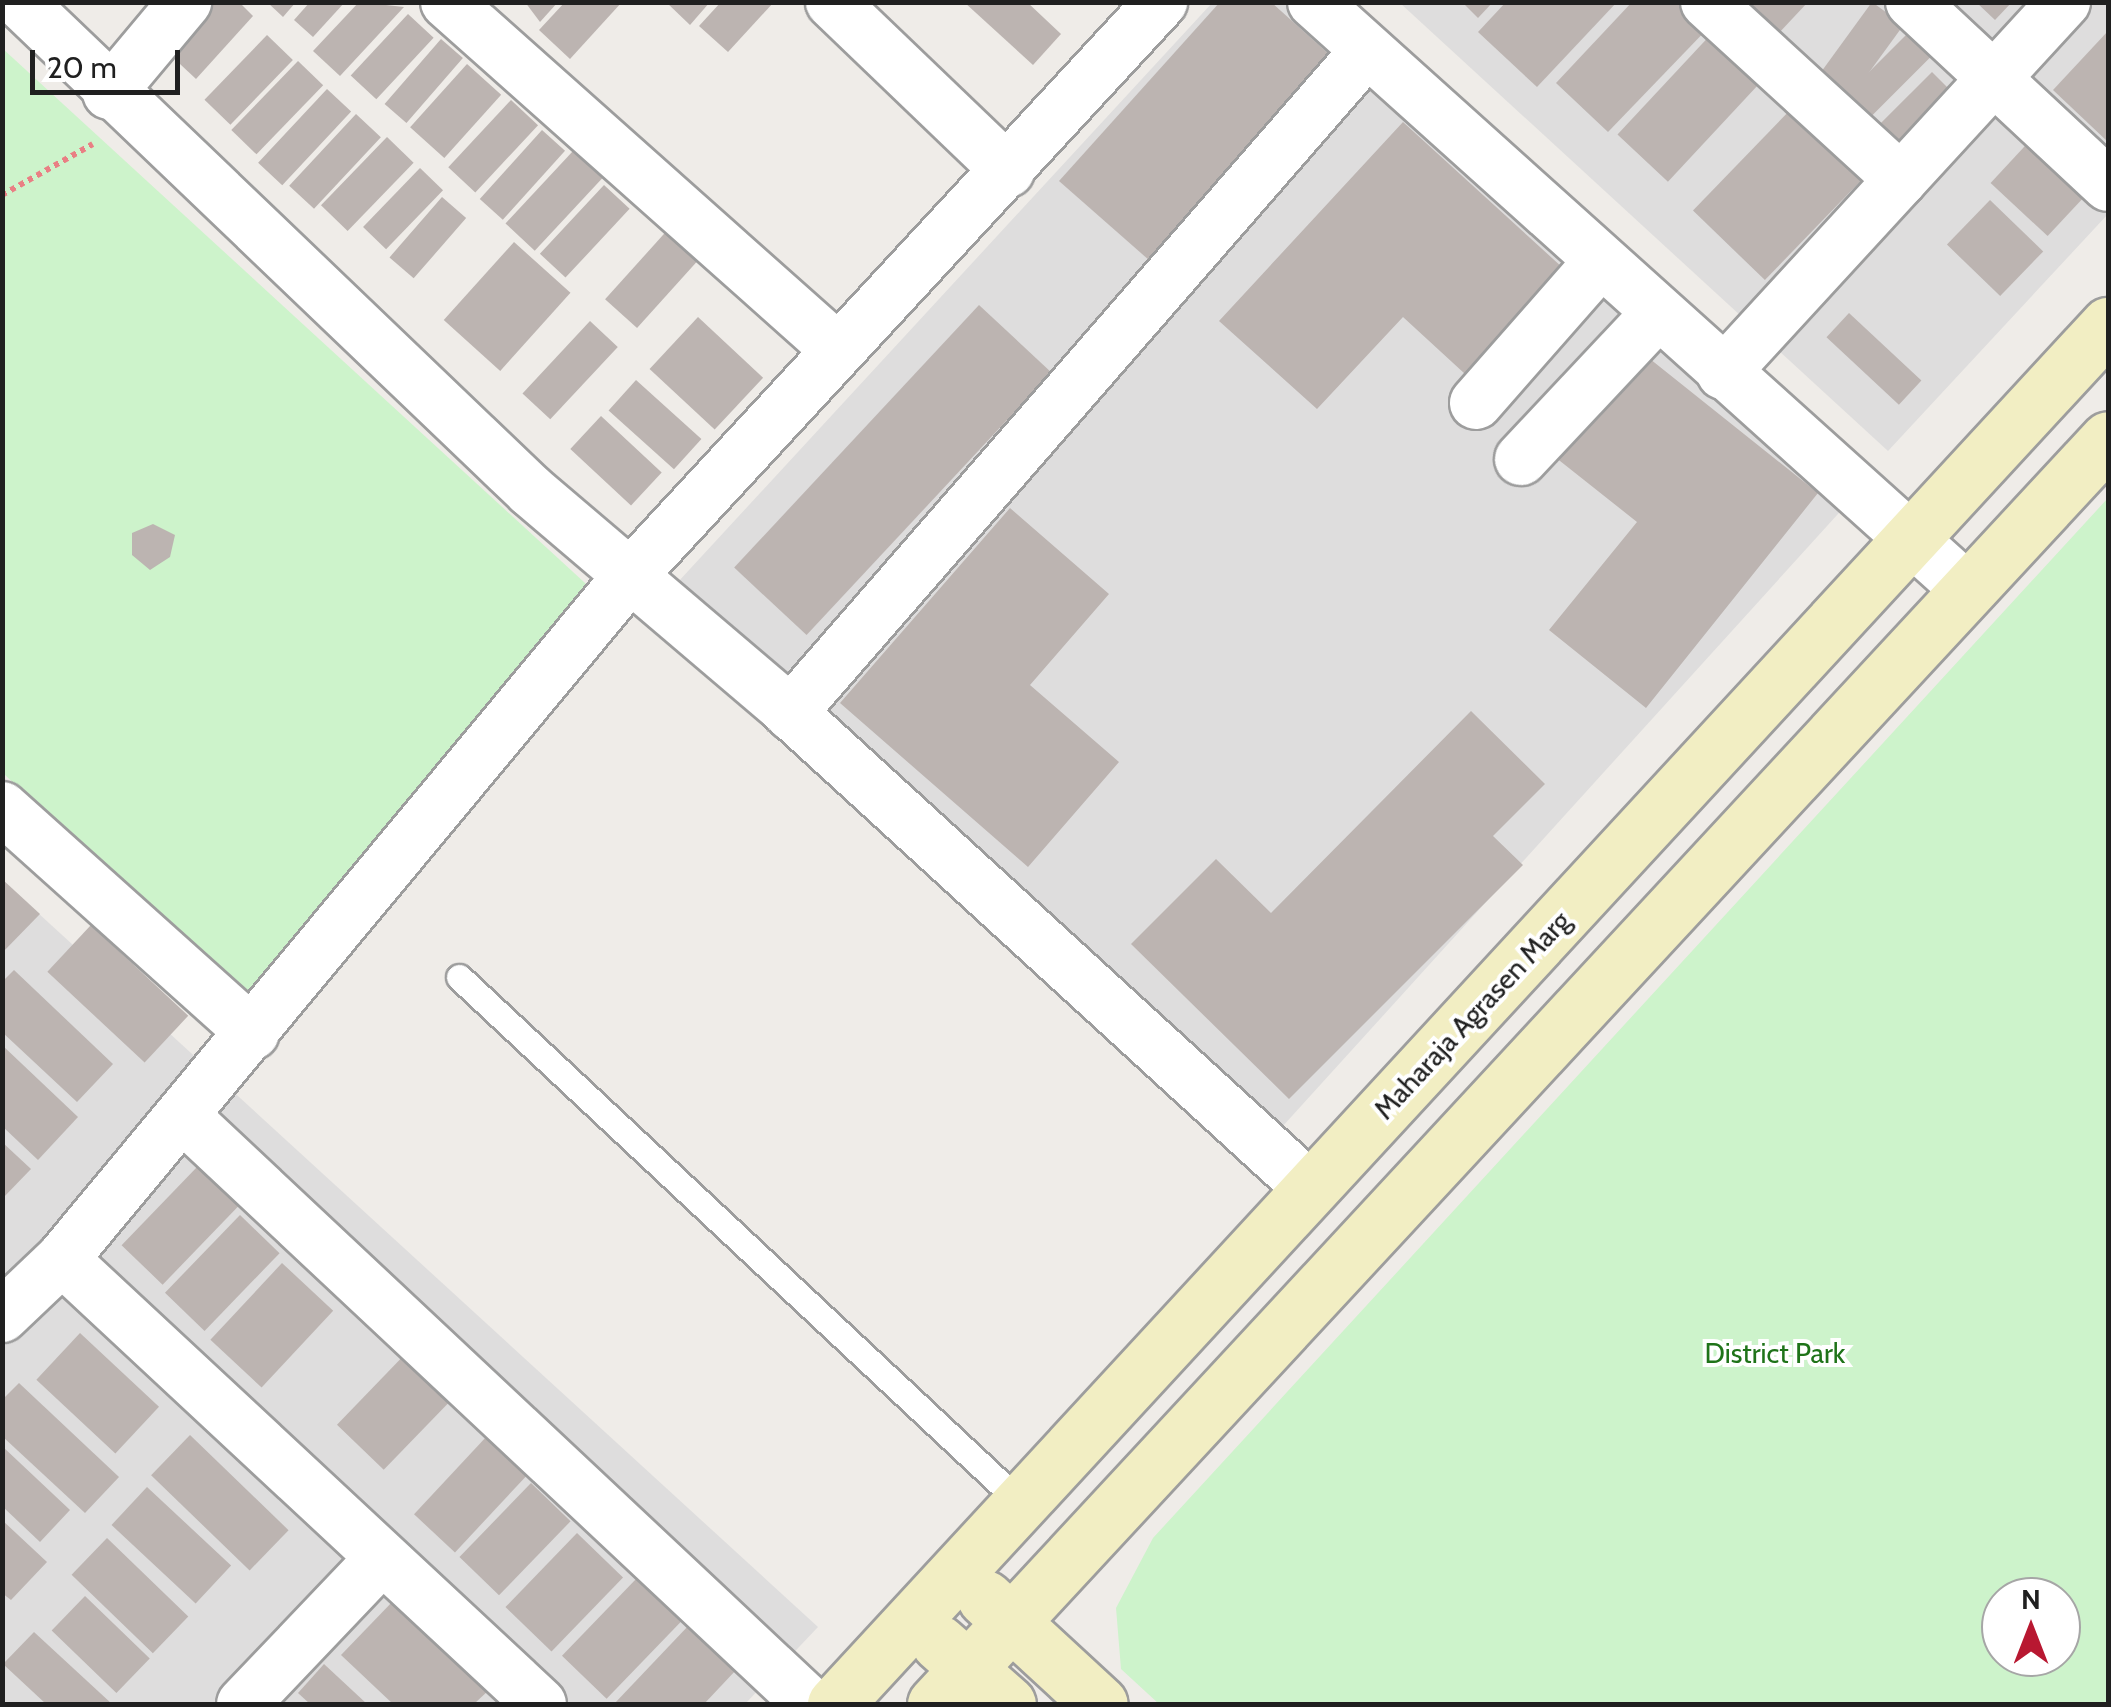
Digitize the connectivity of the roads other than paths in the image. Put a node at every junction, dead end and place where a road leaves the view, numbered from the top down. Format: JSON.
{"nodes":[{"id":1,"x":20,"y":2,"type":"edge"},
{"id":2,"x":185,"y":2,"type":"edge"},
{"id":3,"x":446,"y":2,"type":"edge"},
{"id":4,"x":832,"y":2,"type":"edge"},
{"id":5,"x":1161,"y":2,"type":"edge"},
{"id":6,"x":1314,"y":2,"type":"edge"},
{"id":7,"x":1707,"y":2,"type":"edge"},
{"id":8,"x":1912,"y":2,"type":"edge"},
{"id":9,"x":2064,"y":2,"type":"edge"},
{"id":10,"x":1364,"y":54,"type":"junction"},
{"id":11,"x":1994,"y":79,"type":"junction"},
{"id":12,"x":123,"y":106,"type":"junction"},
{"id":13,"x":1008,"y":170,"type":"junction"},
{"id":14,"x":1901,"y":180,"type":"junction"},
{"id":15,"x":2108,"y":185,"type":"edge"},
{"id":16,"x":1600,"y":262,"type":"junction"},
{"id":17,"x":1657,"y":314,"type":"junction"},
{"id":18,"x":2108,"y":325,"type":"edge"},
{"id":19,"x":838,"y":350,"type":"junction"},
{"id":20,"x":1724,"y":372,"type":"junction"},
{"id":21,"x":1476,"y":402,"type":"dead end"},
{"id":22,"x":2108,"y":439,"type":"edge"},
{"id":23,"x":1521,"y":458,"type":"dead end"},
{"id":24,"x":1911,"y":540,"type":"junction"},
{"id":25,"x":628,"y":578,"type":"junction"},
{"id":26,"x":1968,"y":590,"type":"junction"},
{"id":27,"x":790,"y":713,"type":"junction"},
{"id":28,"x":2,"y":808,"type":"edge"},
{"id":29,"x":459,"y":977,"type":"dead end"},
{"id":30,"x":253,"y":1033,"type":"junction"},
{"id":31,"x":183,"y":1116,"type":"junction"},
{"id":32,"x":1312,"y":1189,"type":"junction"},
{"id":33,"x":62,"y":1259,"type":"junction"},
{"id":34,"x":2,"y":1316,"type":"edge"},
{"id":35,"x":1022,"y":1503,"type":"junction"},
{"id":36,"x":380,"y":1560,"type":"junction"},
{"id":37,"x":958,"y":1572,"type":"junction"},
{"id":38,"x":914,"y":1619,"type":"junction"},
{"id":39,"x":1011,"y":1622,"type":"junction"},
{"id":40,"x":951,"y":1686,"type":"edge"},
{"id":41,"x":529,"y":1701,"type":"edge"},
{"id":42,"x":243,"y":1704,"type":"edge"},
{"id":43,"x":810,"y":1704,"type":"edge"},
{"id":44,"x":834,"y":1704,"type":"edge"},
{"id":45,"x":1008,"y":1704,"type":"edge"},
{"id":46,"x":1100,"y":1704,"type":"edge"}],
"edges":[{"from":1,"to":12,"type":"street"},
{"from":2,"to":12,"type":"street"},
{"from":3,"to":19,"type":"street"},
{"from":4,"to":13,"type":"street"},
{"from":5,"to":13,"type":"street"},
{"from":6,"to":10,"type":"street"},
{"from":7,"to":14,"type":"street"},
{"from":8,"to":11,"type":"street"},
{"from":9,"to":11,"type":"street"},
{"from":10,"to":16,"type":"street"},
{"from":10,"to":27,"type":"street"},
{"from":11,"to":14,"type":"street"},
{"from":11,"to":15,"type":"street"},
{"from":12,"to":25,"type":"street"},
{"from":13,"to":19,"type":"street"},
{"from":14,"to":20,"type":"street"},
{"from":16,"to":17,"type":"street"},
{"from":16,"to":21,"type":"street"},
{"from":17,"to":20,"type":"street"},
{"from":17,"to":23,"type":"street"},
{"from":18,"to":24,"type":"street","name":"Maharaja Agrasen Marg"},
{"from":19,"to":25,"type":"street"},
{"from":20,"to":24,"type":"street"},
{"from":22,"to":26,"type":"street"},
{"from":24,"to":26,"type":"street"},
{"from":24,"to":32,"type":"street","name":"Maharaja Agrasen Marg"},
{"from":25,"to":27,"type":"street"},
{"from":25,"to":30,"type":"street"},
{"from":26,"to":39,"type":"street"},
{"from":27,"to":32,"type":"street"},
{"from":28,"to":30,"type":"street"},
{"from":29,"to":35,"type":"lane"},
{"from":30,"to":31,"type":"street"},
{"from":31,"to":33,"type":"street"},
{"from":31,"to":43,"type":"street"},
{"from":32,"to":35,"type":"street","name":"Maharaja Agrasen Marg"},
{"from":33,"to":34,"type":"street"},
{"from":33,"to":36,"type":"street"},
{"from":35,"to":37,"type":"street","name":"Maharaja Agrasen Marg"},
{"from":36,"to":41,"type":"street"},
{"from":36,"to":42,"type":"street"},
{"from":37,"to":38,"type":"street","name":"Maharaja Agrasen Marg"},
{"from":37,"to":39,"type":"street"},
{"from":38,"to":40,"type":"street"},
{"from":38,"to":44,"type":"street","name":"Maharaja Agrasen Marg"},
{"from":39,"to":40,"type":"street"},
{"from":39,"to":46,"type":"street"},
{"from":40,"to":45,"type":"street"}]}
